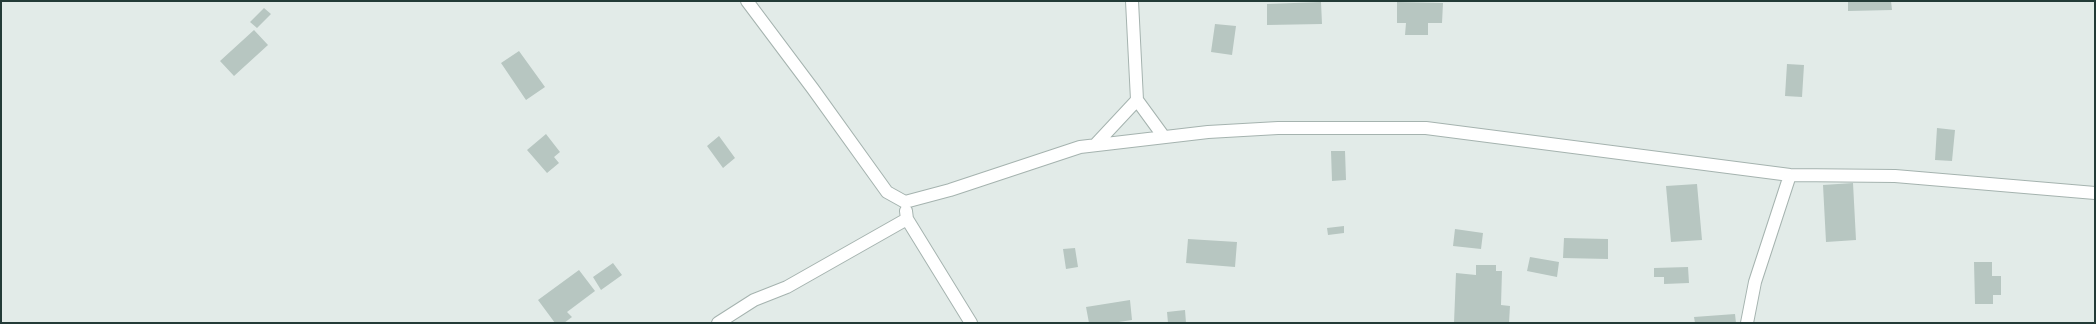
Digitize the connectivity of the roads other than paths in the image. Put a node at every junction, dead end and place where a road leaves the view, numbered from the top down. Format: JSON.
{"nodes":[{"id":1,"x":747,"y":1,"type":"edge"},
{"id":2,"x":1132,"y":1,"type":"edge"},
{"id":3,"x":1137,"y":100,"type":"junction"},
{"id":4,"x":1164,"y":136,"type":"junction"},
{"id":5,"x":1095,"y":145,"type":"junction"},
{"id":6,"x":1790,"y":175,"type":"junction"},
{"id":7,"x":2095,"y":193,"type":"edge"},
{"id":8,"x":905,"y":202,"type":"junction"},
{"id":9,"x":907,"y":219,"type":"junction"},
{"id":10,"x":718,"y":323,"type":"edge"},
{"id":11,"x":971,"y":323,"type":"edge"},
{"id":12,"x":1747,"y":323,"type":"edge"}],
"edges":[{"from":1,"to":8,"type":"street"},
{"from":2,"to":3,"type":"street"},
{"from":3,"to":4,"type":"street"},
{"from":3,"to":5,"type":"street"},
{"from":4,"to":5,"type":"street"},
{"from":4,"to":6,"type":"street"},
{"from":5,"to":8,"type":"street"},
{"from":6,"to":7,"type":"street"},
{"from":6,"to":12,"type":"street"},
{"from":8,"to":9,"type":"street"},
{"from":9,"to":10,"type":"street"},
{"from":9,"to":11,"type":"street"}]}
